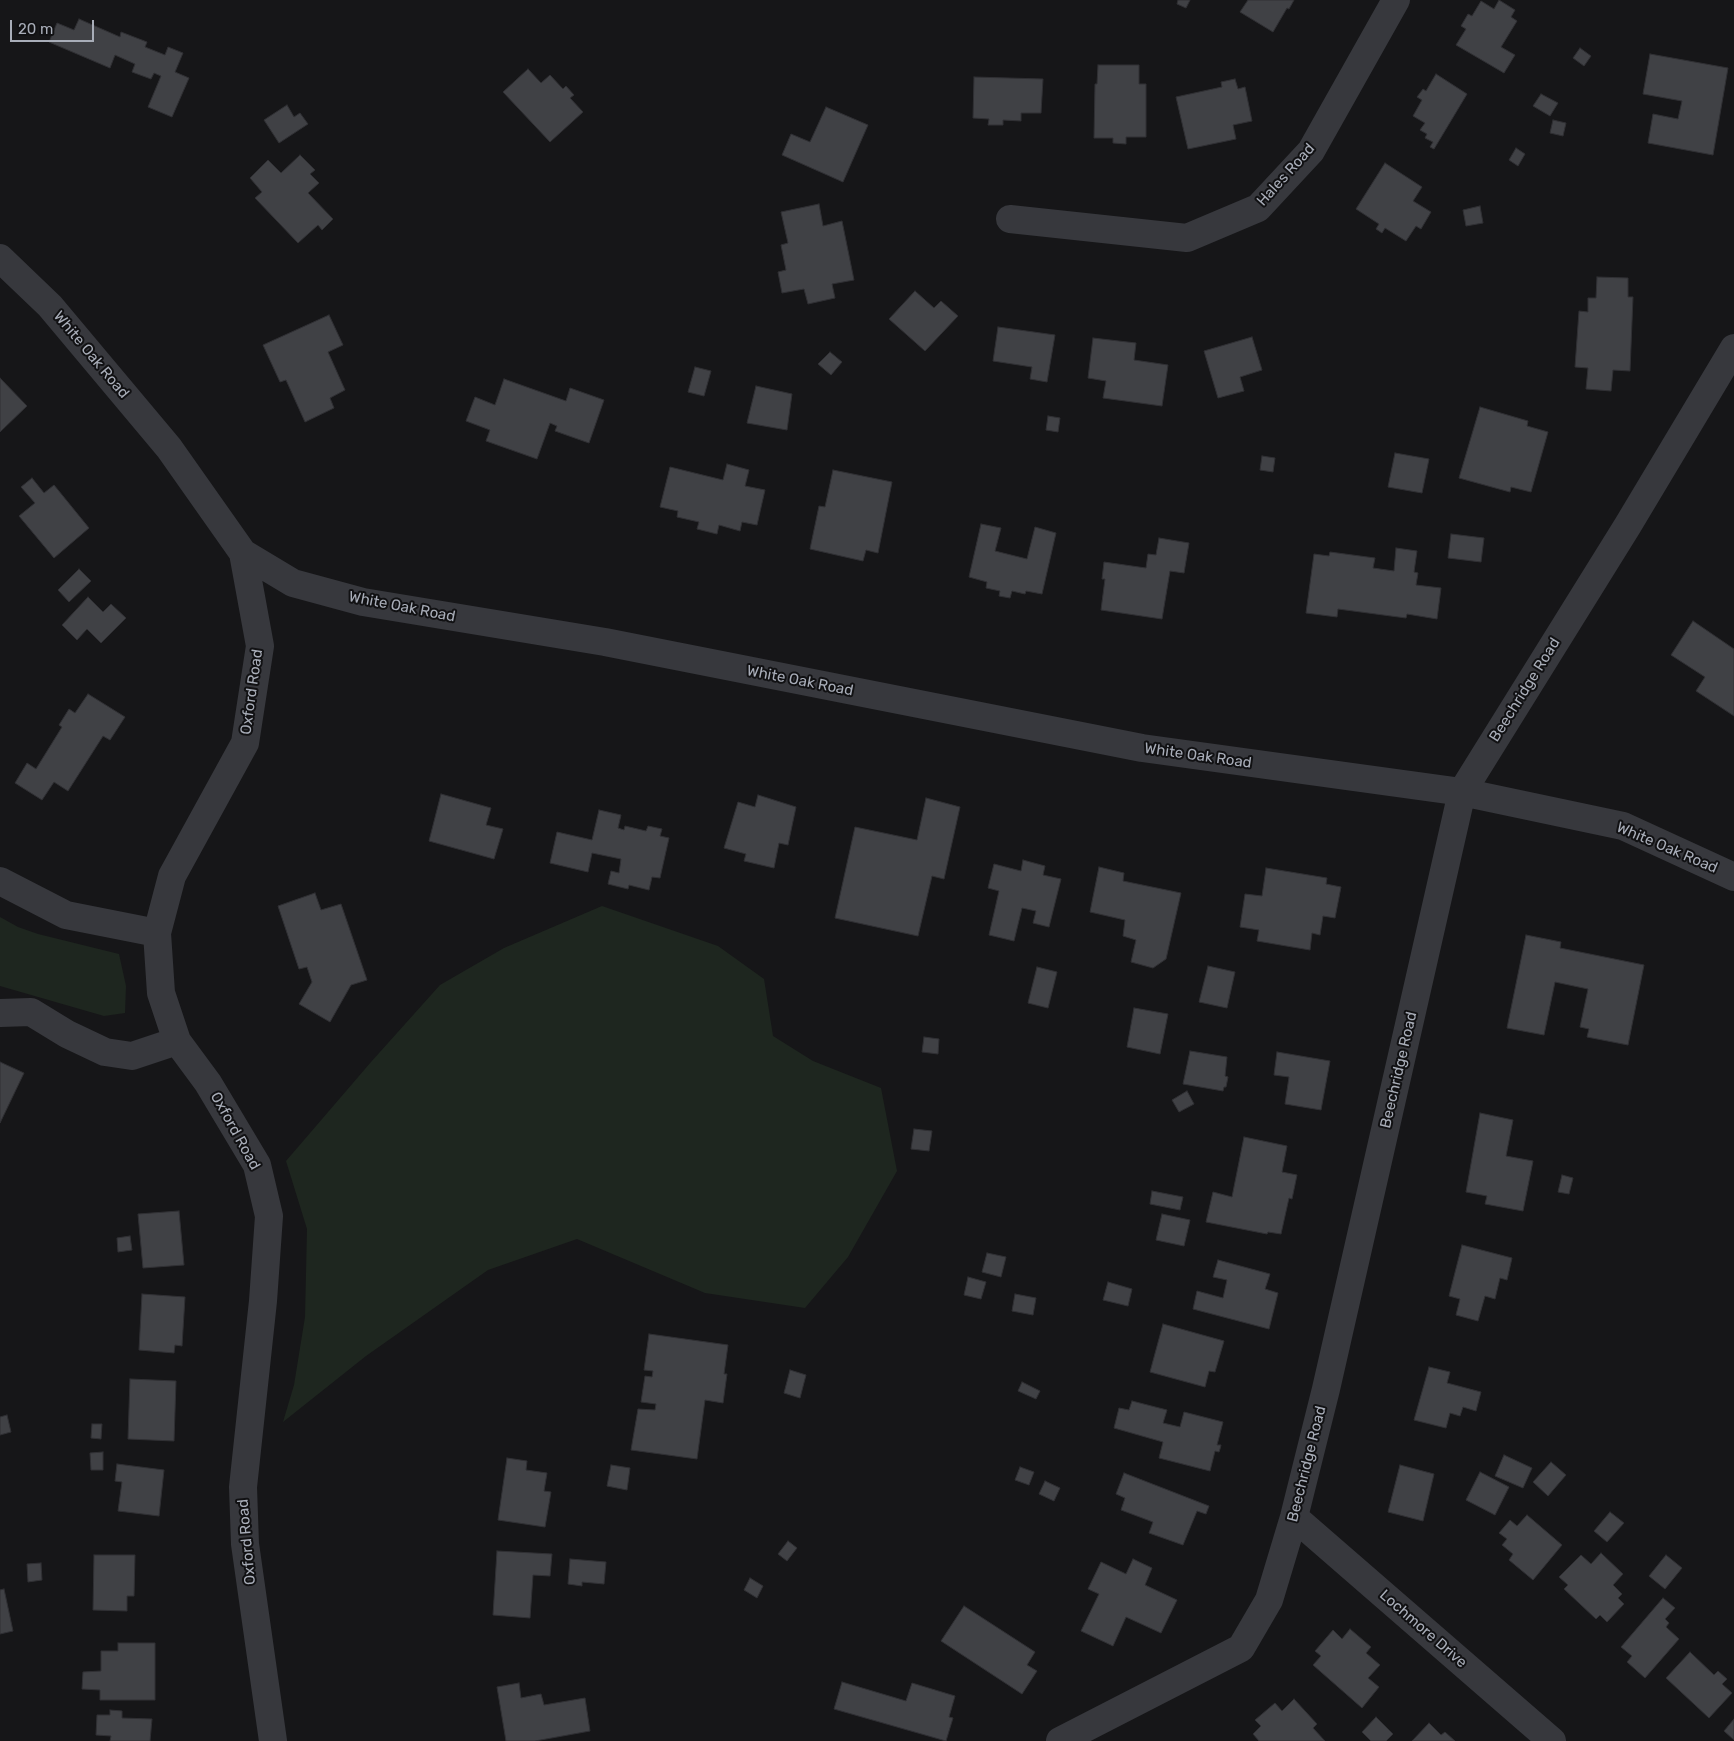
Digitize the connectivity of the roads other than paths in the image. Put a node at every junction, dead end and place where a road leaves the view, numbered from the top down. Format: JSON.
{"nodes":[{"id":1,"x":1396,"y":0,"type":"edge"},
{"id":2,"x":1010,"y":219,"type":"dead end"},
{"id":3,"x":0,"y":258,"type":"edge"},
{"id":4,"x":1734,"y":348,"type":"edge"},
{"id":5,"x":243,"y":554,"type":"junction"},
{"id":6,"x":1462,"y":792,"type":"junction"},
{"id":7,"x":1734,"y":876,"type":"edge"},
{"id":8,"x":0,"y":881,"type":"edge"},
{"id":9,"x":158,"y":933,"type":"junction"},
{"id":10,"x":0,"y":1013,"type":"edge"},
{"id":11,"x":177,"y":1041,"type":"junction"},
{"id":12,"x":1294,"y":1517,"type":"junction"},
{"id":13,"x":273,"y":1741,"type":"edge"},
{"id":14,"x":1060,"y":1741,"type":"edge"},
{"id":15,"x":1552,"y":1741,"type":"edge"}],
"edges":[{"from":1,"to":2,"type":"street","name":"Hales Road"},
{"from":3,"to":5,"type":"street","name":"White Oak Road"},
{"from":4,"to":6,"type":"street","name":"Beechridge Road"},
{"from":5,"to":6,"type":"street","name":"White Oak Road"},
{"from":5,"to":9,"type":"street","name":"Oxford Road"},
{"from":6,"to":7,"type":"street","name":"White Oak Road"},
{"from":6,"to":12,"type":"street","name":"Beechridge Road"},
{"from":8,"to":9,"type":"street"},
{"from":9,"to":11,"type":"street","name":"Oxford Road"},
{"from":10,"to":11,"type":"street"},
{"from":11,"to":13,"type":"street","name":"Oxford Road"},
{"from":12,"to":14,"type":"street","name":"Beechridge Road"},
{"from":12,"to":15,"type":"street","name":"Lochmore Drive"}]}
